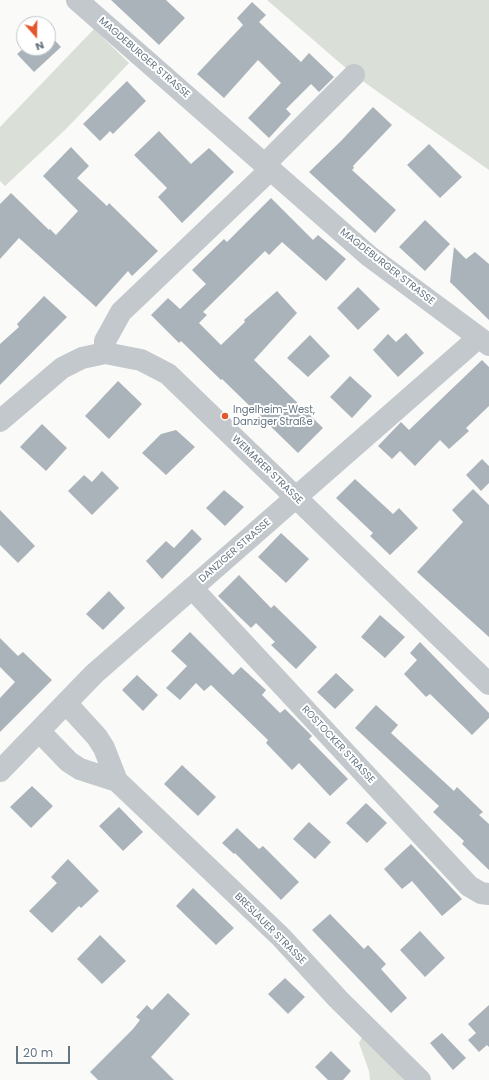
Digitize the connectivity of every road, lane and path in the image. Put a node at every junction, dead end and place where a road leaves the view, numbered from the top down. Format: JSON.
{"nodes":[{"id":1,"x":77,"y":0,"type":"edge"},
{"id":2,"x":354,"y":75,"type":"dead end"},
{"id":3,"x":268,"y":167,"type":"junction"},
{"id":4,"x":484,"y":341,"type":"edge"},
{"id":5,"x":105,"y":353,"type":"junction"},
{"id":6,"x":0,"y":421,"type":"edge"},
{"id":7,"x":296,"y":498,"type":"junction"},
{"id":8,"x":192,"y":588,"type":"junction"},
{"id":9,"x":489,"y":684,"type":"edge"},
{"id":10,"x":66,"y":703,"type":"junction"},
{"id":11,"x":39,"y":731,"type":"junction"},
{"id":12,"x":0,"y":771,"type":"edge"},
{"id":13,"x":117,"y":780,"type":"junction"},
{"id":14,"x":489,"y":894,"type":"edge"},
{"id":15,"x":420,"y":1080,"type":"edge"}],
"edges":[{"from":1,"to":3,"type":"street","name":"MAGDEBURGER STRASSE"},
{"from":2,"to":3,"type":"street"},
{"from":3,"to":4,"type":"street","name":"MAGDEBURGER STRASSE"},
{"from":3,"to":5,"type":"street"},
{"from":4,"to":7,"type":"street","name":"DANZIGER STRASSE"},
{"from":5,"to":6,"type":"street","name":"WEIMARER STRASSE"},
{"from":5,"to":7,"type":"street","name":"WEIMARER STRASSE"},
{"from":7,"to":8,"type":"street","name":"DANZIGER STRASSE"},
{"from":7,"to":9,"type":"street","name":"WEIMARER STRASSE"},
{"from":8,"to":10,"type":"street","name":"DANZIGER STRASSE"},
{"from":8,"to":14,"type":"street","name":"ROSTOCKER STRASSE"},
{"from":10,"to":11,"type":"street","name":"DANZIGER STRASSE"},
{"from":10,"to":13,"type":"street","name":"BRESLAUER STRASSE"},
{"from":11,"to":12,"type":"street","name":"DANZIGER STRASSE"},
{"from":11,"to":13,"type":"street","name":"BRESLAUER STRASSE"},
{"from":13,"to":15,"type":"street","name":"BRESLAUER STRASSE"}]}
